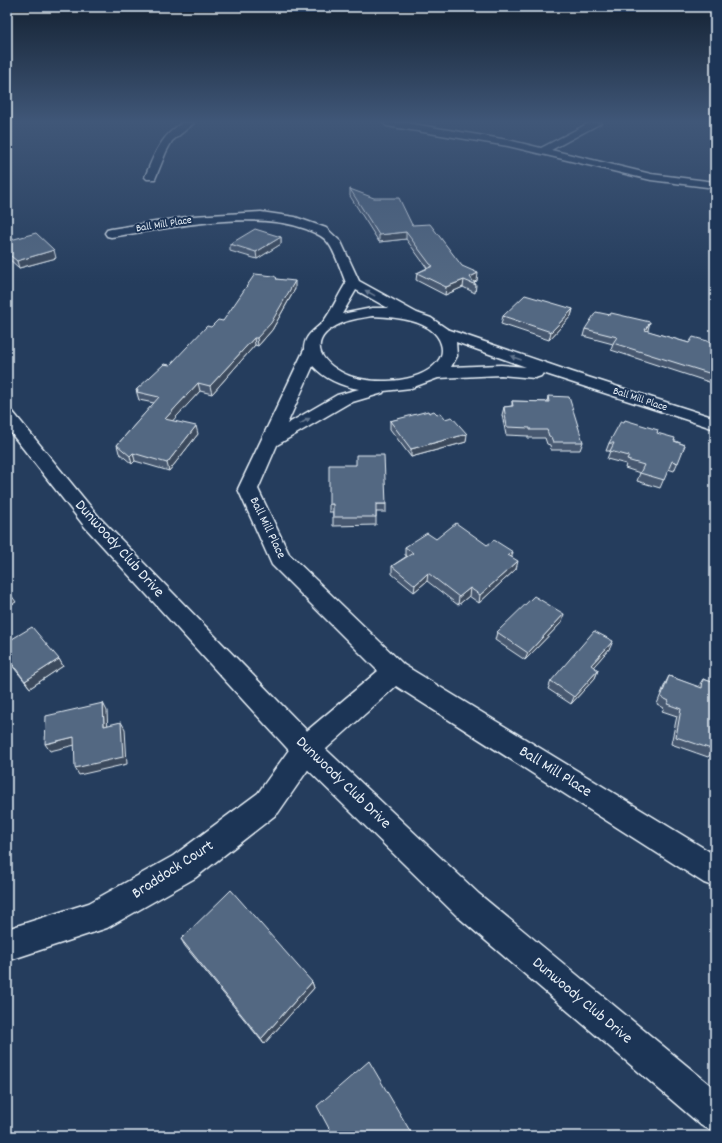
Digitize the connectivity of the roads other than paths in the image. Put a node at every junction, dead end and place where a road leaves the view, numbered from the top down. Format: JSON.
{"nodes":[{"id":1,"x":648,"y":176,"type":"edge"},
{"id":2,"x":715,"y":185,"type":"edge"},
{"id":3,"x":111,"y":233,"type":"dead end"},
{"id":4,"x":353,"y":283,"type":"junction"},
{"id":5,"x":411,"y":315,"type":"junction"},
{"id":6,"x":328,"y":325,"type":"junction"},
{"id":7,"x":442,"y":332,"type":"junction"},
{"id":8,"x":312,"y":350,"type":"junction"},
{"id":9,"x":435,"y":373,"type":"junction"},
{"id":10,"x":566,"y":376,"type":"junction"},
{"id":11,"x":387,"y":386,"type":"junction"},
{"id":12,"x":7,"y":416,"type":"edge"},
{"id":13,"x":715,"y":424,"type":"edge"},
{"id":14,"x":271,"y":441,"type":"junction"},
{"id":15,"x":395,"y":672,"type":"junction"},
{"id":16,"x":306,"y":749,"type":"junction"},
{"id":17,"x":715,"y":872,"type":"edge"},
{"id":18,"x":7,"y":945,"type":"edge"},
{"id":19,"x":715,"y":1113,"type":"edge"}],
"edges":[{"from":1,"to":2,"type":"street"},
{"from":3,"to":4,"type":"street","name":"Ball Mill Place"},
{"from":5,"to":4,"type":"street","one_way":true},
{"from":4,"to":6,"type":"street"},
{"from":5,"to":6,"type":"street"},
{"from":5,"to":7,"type":"street","name":"Ball Mill Place"},
{"from":6,"to":8,"type":"street","name":"Ball Mill Place"},
{"from":7,"to":9,"type":"street"},
{"from":10,"to":7,"type":"street","name":"Ball Mill Place","one_way":true},
{"from":8,"to":11,"type":"street"},
{"from":8,"to":14,"type":"street","name":"Ball Mill Place"},
{"from":9,"to":10,"type":"street","name":"Ball Mill Place"},
{"from":9,"to":11,"type":"street"},
{"from":10,"to":13,"type":"street","name":"Ball Mill Place"},
{"from":14,"to":11,"type":"street","one_way":true},
{"from":12,"to":16,"type":"street","name":"Dunwoody Club Drive"},
{"from":14,"to":15,"type":"street","name":"Ball Mill Place"},
{"from":15,"to":16,"type":"street"},
{"from":15,"to":17,"type":"street","name":"Ball Mill Place"},
{"from":16,"to":18,"type":"street","name":"Braddock Court"},
{"from":16,"to":19,"type":"street","name":"Dunwoody Club Drive"}]}
